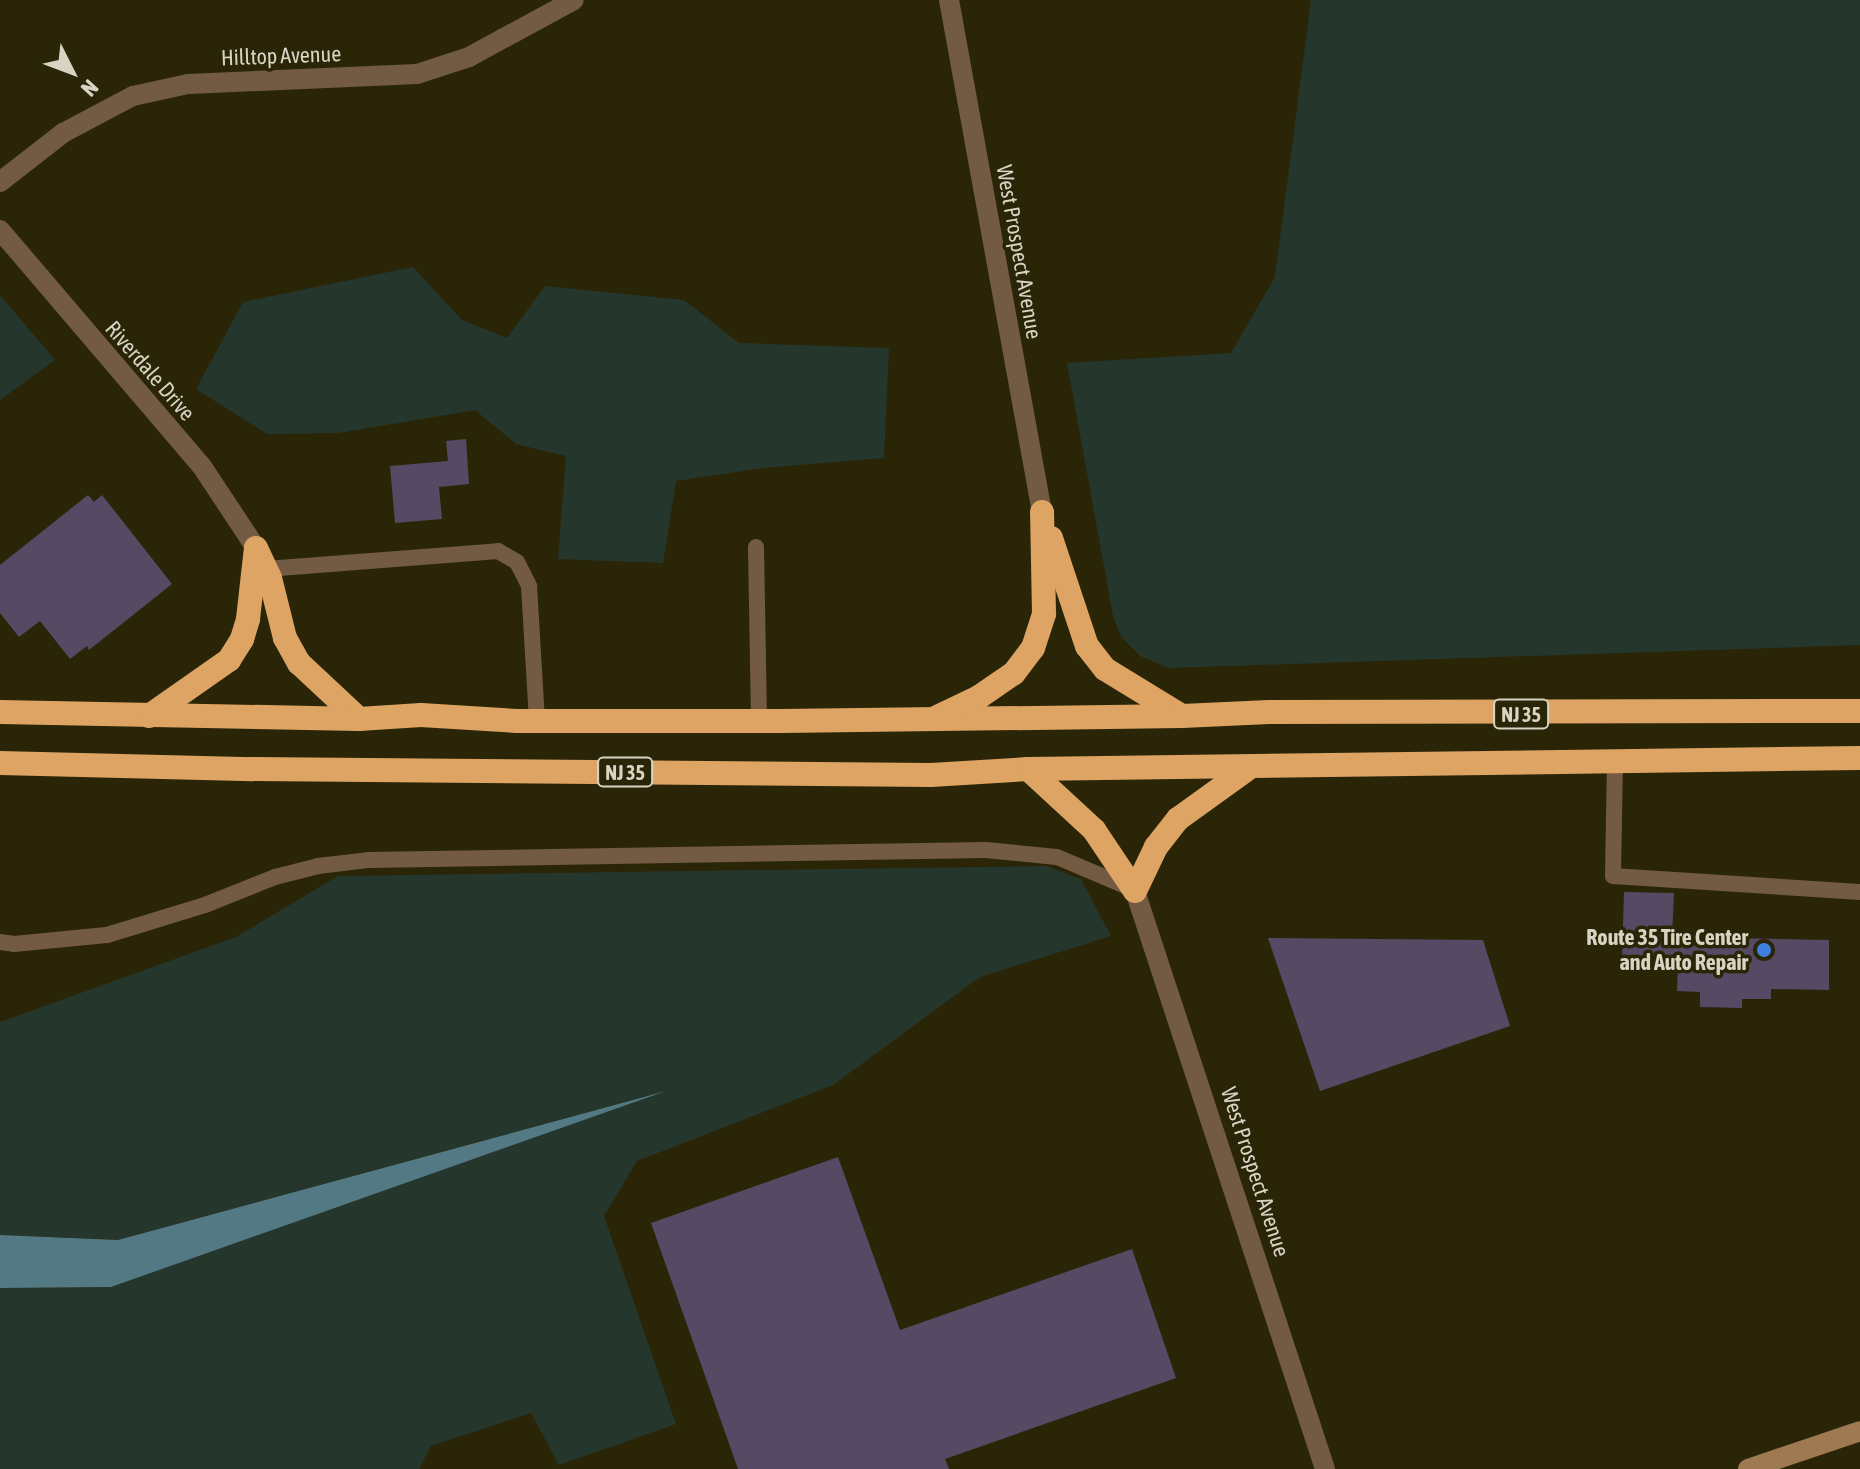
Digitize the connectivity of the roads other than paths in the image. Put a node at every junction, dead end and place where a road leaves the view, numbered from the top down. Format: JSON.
{"nodes":[{"id":1,"x":574,"y":0,"type":"edge"},
{"id":2,"x":949,"y":0,"type":"edge"},
{"id":3,"x":0,"y":182,"type":"edge"},
{"id":4,"x":0,"y":230,"type":"edge"},
{"id":5,"x":1042,"y":512,"type":"junction"},
{"id":6,"x":756,"y":547,"type":"dead end"},
{"id":7,"x":261,"y":559,"type":"junction"},
{"id":8,"x":1860,"y":711,"type":"edge"},
{"id":9,"x":0,"y":712,"type":"edge"},
{"id":10,"x":149,"y":716,"type":"junction"},
{"id":11,"x":1182,"y":716,"type":"junction"},
{"id":12,"x":359,"y":719,"type":"junction"},
{"id":13,"x":932,"y":719,"type":"junction"},
{"id":14,"x":537,"y":720,"type":"junction"},
{"id":15,"x":759,"y":721,"type":"junction"},
{"id":16,"x":1860,"y":758,"type":"edge"},
{"id":17,"x":1615,"y":761,"type":"junction"},
{"id":18,"x":0,"y":763,"type":"edge"},
{"id":19,"x":1250,"y":767,"type":"junction"},
{"id":20,"x":1028,"y":769,"type":"junction"},
{"id":21,"x":1135,"y":891,"type":"junction"},
{"id":22,"x":1860,"y":892,"type":"edge"},
{"id":23,"x":0,"y":942,"type":"edge"},
{"id":24,"x":1860,"y":1431,"type":"edge"},
{"id":25,"x":1325,"y":1469,"type":"edge"},
{"id":26,"x":1748,"y":1469,"type":"edge"}],
"edges":[{"from":1,"to":3,"type":"street","name":"Hilltop Avenue"},
{"from":2,"to":5,"type":"street","name":"West Prospect Avenue"},
{"from":4,"to":7,"type":"street","name":"Riverdale Drive"},
{"from":5,"to":11,"type":"highway"},
{"from":5,"to":13,"type":"highway"},
{"from":6,"to":15,"type":"lane"},
{"from":7,"to":10,"type":"highway"},
{"from":7,"to":12,"type":"highway"},
{"from":7,"to":14,"type":"lane"},
{"from":8,"to":11,"type":"highway","number":"NJ 35"},
{"from":9,"to":10,"type":"highway","number":"NJ 35"},
{"from":10,"to":12,"type":"highway","number":"NJ 35"},
{"from":11,"to":13,"type":"highway","number":"NJ 35"},
{"from":12,"to":14,"type":"highway","number":"NJ 35"},
{"from":13,"to":15,"type":"highway","number":"NJ 35"},
{"from":14,"to":15,"type":"highway","number":"NJ 35"},
{"from":16,"to":17,"type":"highway","number":"NJ 35"},
{"from":17,"to":19,"type":"highway","number":"NJ 35"},
{"from":17,"to":22,"type":"lane"},
{"from":18,"to":20,"type":"highway","number":"NJ 35"},
{"from":19,"to":20,"type":"highway","number":"NJ 35"},
{"from":19,"to":21,"type":"highway"},
{"from":20,"to":21,"type":"highway"},
{"from":21,"to":23,"type":"lane"},
{"from":21,"to":25,"type":"street","name":"West Prospect Avenue"},
{"from":24,"to":26,"type":"main road"}]}
